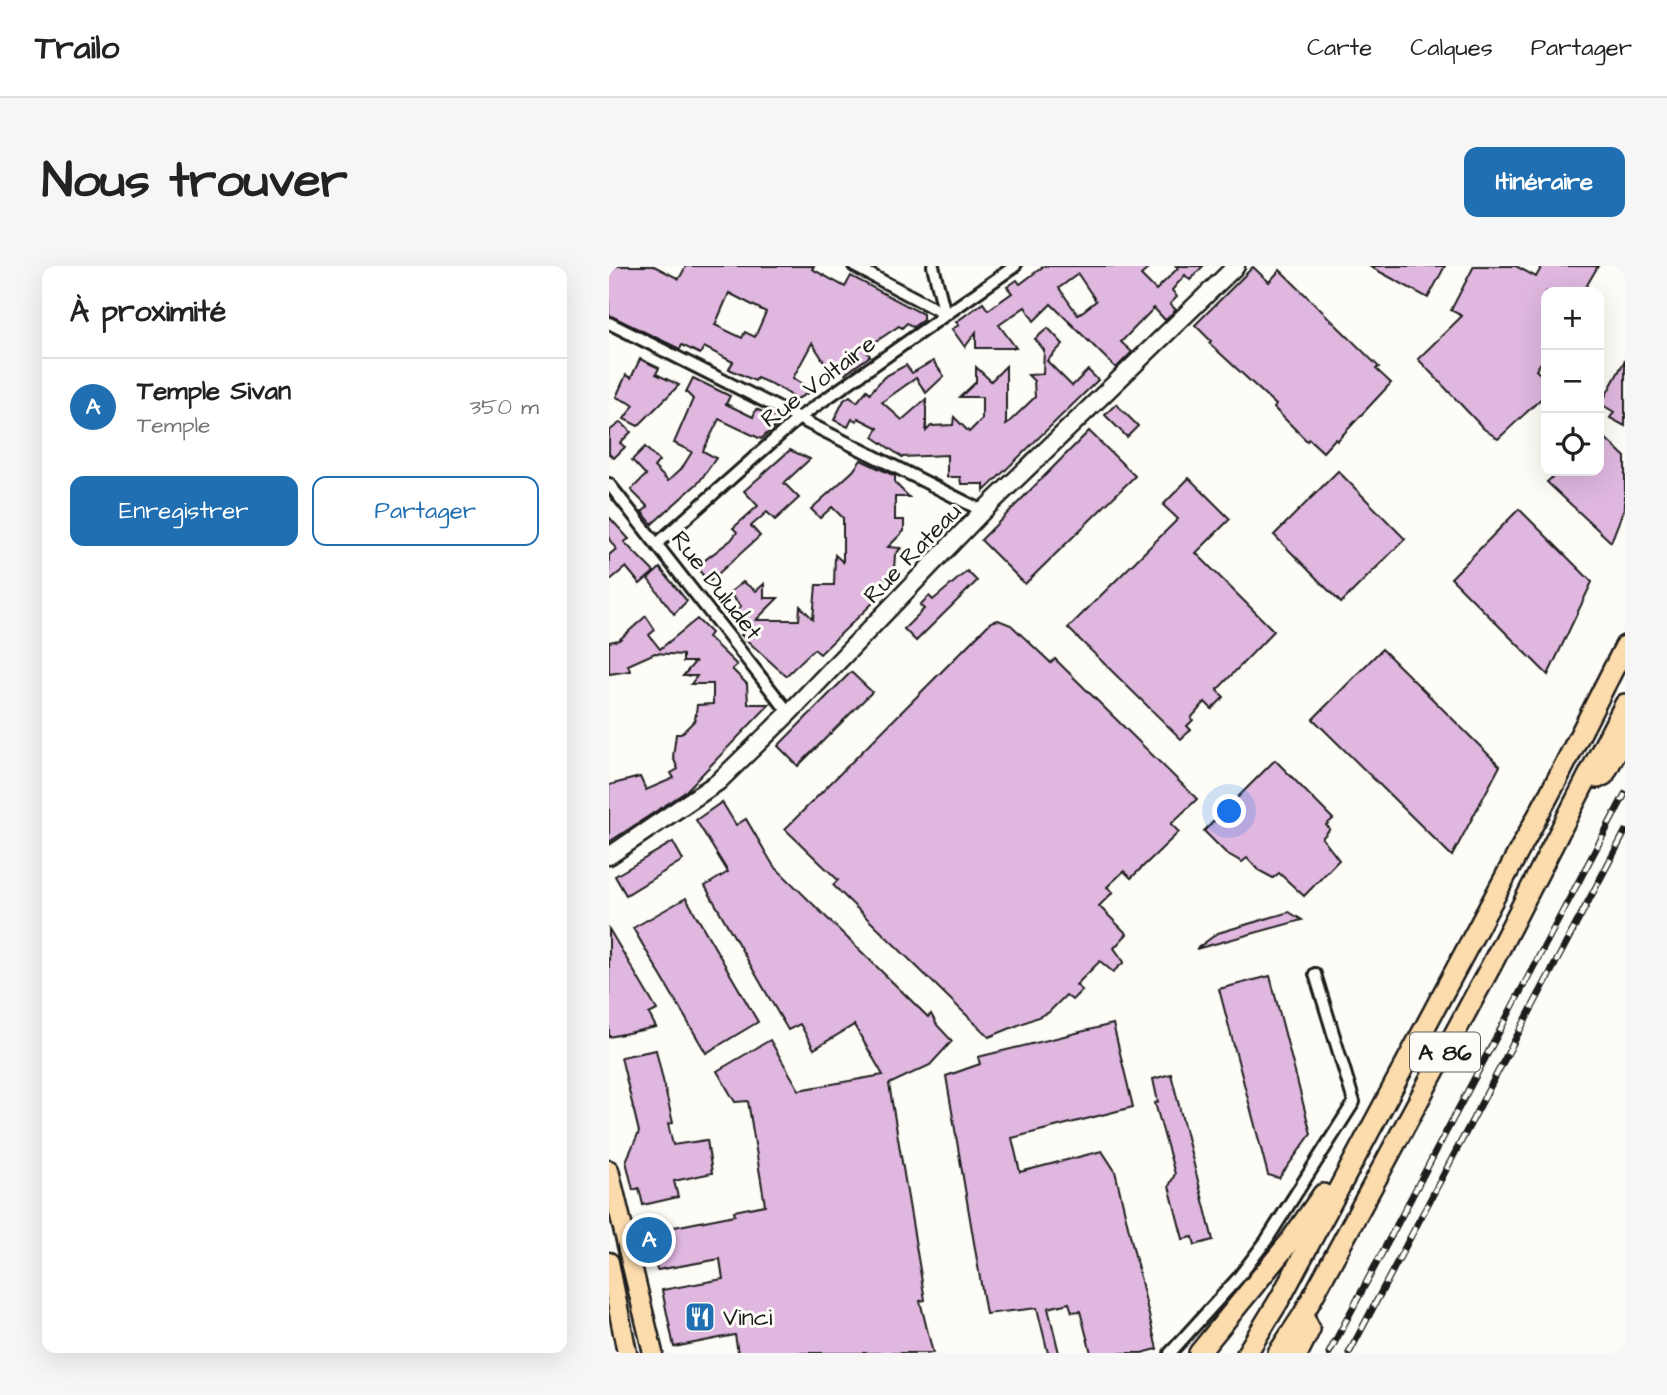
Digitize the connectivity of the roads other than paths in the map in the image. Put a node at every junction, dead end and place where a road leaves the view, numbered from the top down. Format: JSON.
{"nodes":[{"id":1,"x":854,"y":266,"type":"edge"},
{"id":2,"x":933,"y":266,"type":"edge"},
{"id":3,"x":1015,"y":266,"type":"edge"},
{"id":4,"x":1236,"y":266,"type":"edge"},
{"id":5,"x":945,"y":314,"type":"junction"},
{"id":6,"x":609,"y":323,"type":"edge"},
{"id":7,"x":800,"y":417,"type":"junction"},
{"id":8,"x":609,"y":484,"type":"edge"},
{"id":9,"x":983,"y":511,"type":"junction"},
{"id":10,"x":658,"y":543,"type":"junction"},
{"id":11,"x":1625,"y":646,"type":"edge"},
{"id":12,"x":1625,"y":704,"type":"edge"},
{"id":13,"x":789,"y":713,"type":"junction"},
{"id":14,"x":1625,"y":736,"type":"edge"},
{"id":15,"x":1583,"y":788,"type":"junction"},
{"id":16,"x":609,"y":856,"type":"edge"},
{"id":17,"x":1315,"y":974,"type":"dead end"},
{"id":18,"x":609,"y":1170,"type":"edge"},
{"id":19,"x":1334,"y":1193,"type":"junction"},
{"id":20,"x":609,"y":1262,"type":"edge"},
{"id":21,"x":1303,"y":1315,"type":"junction"},
{"id":22,"x":627,"y":1353,"type":"edge"},
{"id":23,"x":653,"y":1353,"type":"edge"},
{"id":24,"x":1170,"y":1353,"type":"edge"},
{"id":25,"x":1199,"y":1353,"type":"edge"},
{"id":26,"x":1247,"y":1353,"type":"edge"},
{"id":27,"x":1278,"y":1353,"type":"edge"},
{"id":28,"x":1298,"y":1353,"type":"edge"}],
"edges":[{"from":1,"to":5,"type":"street"},
{"from":2,"to":5,"type":"street"},
{"from":3,"to":5,"type":"street","name":"Rue Voltaire"},
{"from":4,"to":9,"type":"street","name":"Rue Rateau"},
{"from":5,"to":7,"type":"street","name":"Rue Voltaire"},
{"from":6,"to":7,"type":"street"},
{"from":7,"to":9,"type":"street"},
{"from":7,"to":10,"type":"street","name":"Rue Voltaire"},
{"from":8,"to":10,"type":"street","name":"Rue Duludet"},
{"from":9,"to":13,"type":"street","name":"Rue Rateau"},
{"from":10,"to":13,"type":"street","name":"Rue Duludet"},
{"from":11,"to":19,"type":"highway","number":"A 86"},
{"from":12,"to":15,"type":"highway","number":"A 86"},
{"from":13,"to":16,"type":"street","name":"Rue Rateau"},
{"from":14,"to":15,"type":"highway"},
{"from":15,"to":21,"type":"highway","number":"A 86"},
{"from":17,"to":24,"type":"street"},
{"from":18,"to":23,"type":"main road"},
{"from":19,"to":25,"type":"highway"},
{"from":19,"to":26,"type":"highway","number":"A 86"},
{"from":20,"to":22,"type":"main road"},
{"from":21,"to":27,"type":"highway","number":"A 86"},
{"from":21,"to":28,"type":"highway"}]}
